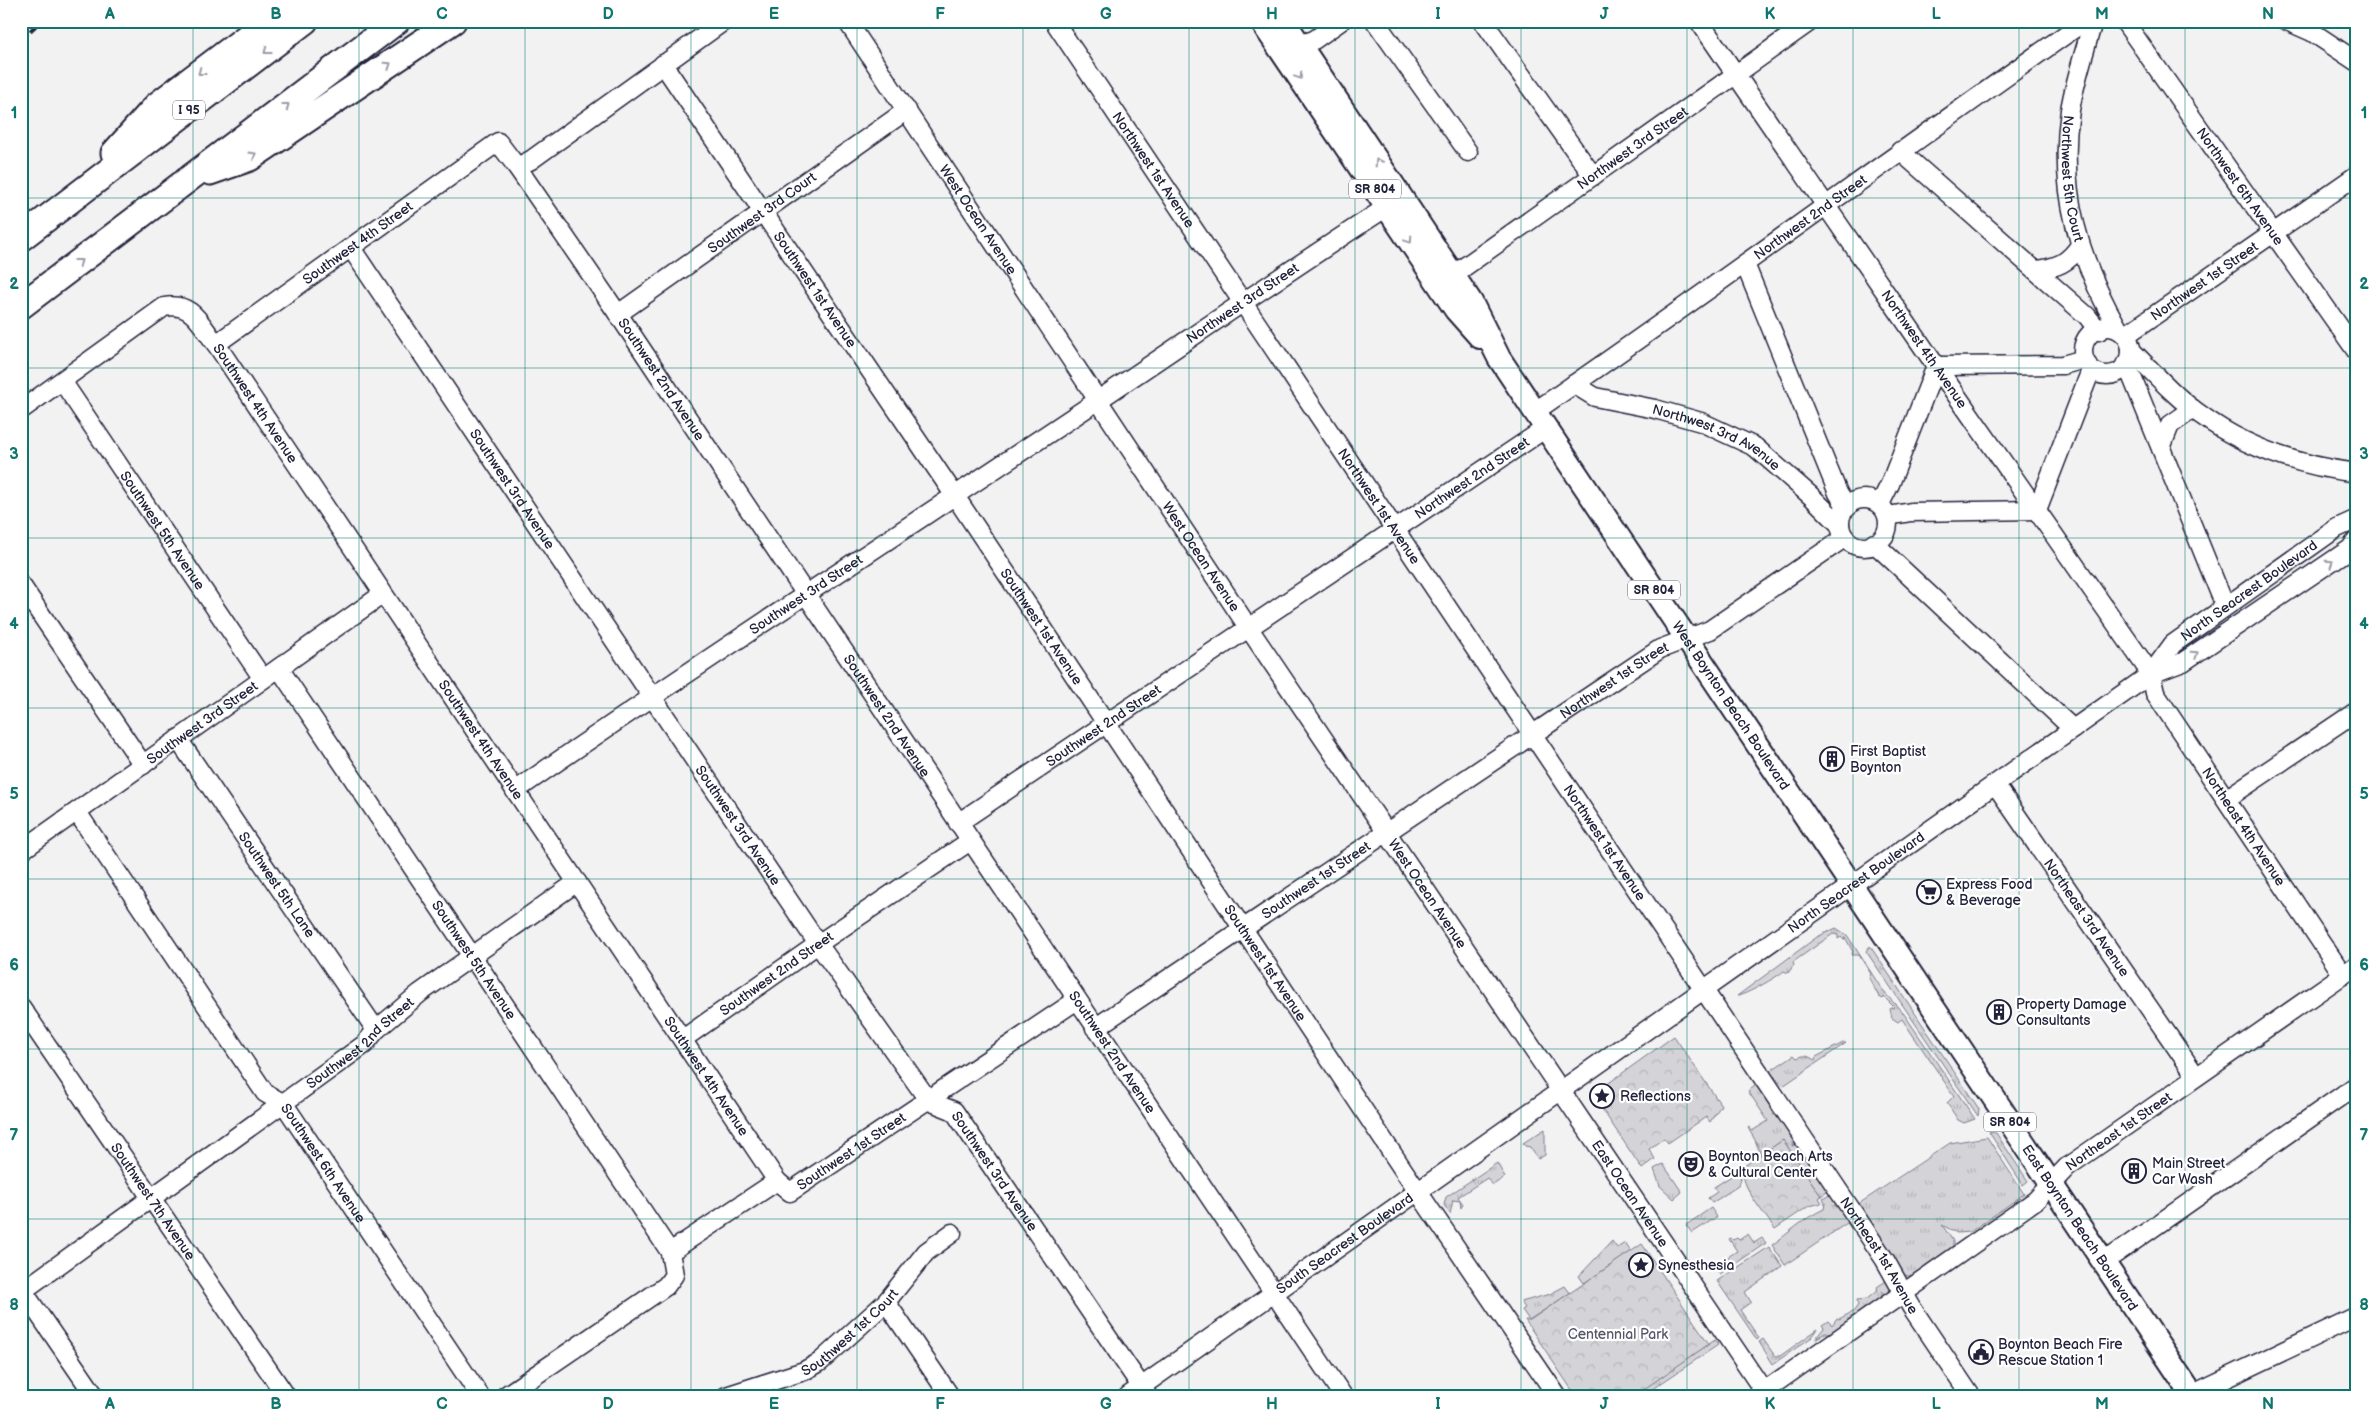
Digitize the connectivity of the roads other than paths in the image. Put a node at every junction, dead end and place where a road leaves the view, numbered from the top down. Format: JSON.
{"nodes":[{"id":1,"x":268,"y":21,"type":"edge"},
{"id":2,"x":306,"y":21,"type":"edge"},
{"id":3,"x":397,"y":21,"type":"edge"},
{"id":4,"x":453,"y":21,"type":"edge"},
{"id":5,"x":724,"y":21,"type":"edge"},
{"id":6,"x":847,"y":21,"type":"edge"},
{"id":7,"x":1054,"y":21,"type":"edge"},
{"id":8,"x":1261,"y":21,"type":"edge"},
{"id":9,"x":1274,"y":21,"type":"edge"},
{"id":10,"x":1284,"y":21,"type":"edge"},
{"id":11,"x":1342,"y":21,"type":"edge"},
{"id":12,"x":1375,"y":21,"type":"edge"},
{"id":13,"x":1483,"y":21,"type":"edge"},
{"id":14,"x":1699,"y":21,"type":"edge"},
{"id":15,"x":1811,"y":21,"type":"edge"},
{"id":16,"x":2085,"y":21,"type":"edge"},
{"id":17,"x":2094,"y":21,"type":"edge"},
{"id":18,"x":2124,"y":21,"type":"edge"},
{"id":19,"x":2288,"y":21,"type":"edge"},
{"id":20,"x":1301,"y":44,"type":"junction"},
{"id":21,"x":2356,"y":58,"type":"edge"},
{"id":22,"x":664,"y":64,"type":"junction"},
{"id":23,"x":1736,"y":73,"type":"junction"},
{"id":24,"x":907,"y":110,"type":"junction"},
{"id":25,"x":498,"y":142,"type":"joint"},
{"id":26,"x":1900,"y":151,"type":"junction"},
{"id":27,"x":1468,"y":152,"type":"dead end"},
{"id":28,"x":517,"y":167,"type":"junction"},
{"id":29,"x":2357,"y":175,"type":"edge"},
{"id":30,"x":1593,"y":176,"type":"junction"},
{"id":31,"x":191,"y":178,"type":"junction"},
{"id":32,"x":72,"y":199,"type":"junction"},
{"id":33,"x":1826,"y":204,"type":"junction"},
{"id":34,"x":1387,"y":207,"type":"junction"},
{"id":35,"x":763,"y":213,"type":"junction"},
{"id":36,"x":2273,"y":233,"type":"junction"},
{"id":37,"x":21,"y":238,"type":"edge"},
{"id":38,"x":2080,"y":245,"type":"junction"},
{"id":39,"x":351,"y":248,"type":"junction"},
{"id":40,"x":1745,"y":264,"type":"junction"},
{"id":41,"x":2036,"y":270,"type":"junction"},
{"id":42,"x":1453,"y":275,"type":"junction"},
{"id":43,"x":1242,"y":302,"type":"junction"},
{"id":44,"x":21,"y":306,"type":"edge"},
{"id":45,"x":618,"y":314,"type":"junction"},
{"id":46,"x":2098,"y":331,"type":"junction"},
{"id":47,"x":216,"y":344,"type":"junction"},
{"id":48,"x":2125,"y":345,"type":"junction"},
{"id":49,"x":1495,"y":352,"type":"junction"},
{"id":50,"x":2357,"y":352,"type":"edge"},
{"id":51,"x":2088,"y":364,"type":"junction"},
{"id":52,"x":1936,"y":366,"type":"junction"},
{"id":53,"x":62,"y":381,"type":"junction"},
{"id":54,"x":1574,"y":384,"type":"junction"},
{"id":55,"x":1099,"y":400,"type":"junction"},
{"id":56,"x":2193,"y":409,"type":"junction"},
{"id":57,"x":21,"y":410,"type":"edge"},
{"id":58,"x":1540,"y":420,"type":"junction"},
{"id":59,"x":2161,"y":448,"type":"junction"},
{"id":60,"x":2357,"y":473,"type":"edge"},
{"id":61,"x":955,"y":496,"type":"junction"},
{"id":62,"x":1846,"y":508,"type":"junction"},
{"id":63,"x":1884,"y":510,"type":"junction"},
{"id":64,"x":2037,"y":510,"type":"junction"},
{"id":65,"x":2357,"y":519,"type":"edge"},
{"id":66,"x":1394,"y":529,"type":"junction"},
{"id":67,"x":1842,"y":531,"type":"junction"},
{"id":68,"x":1874,"y":543,"type":"junction"},
{"id":69,"x":2354,"y":550,"type":"edge"},
{"id":70,"x":21,"y":585,"type":"edge"},
{"id":71,"x":383,"y":594,"type":"junction"},
{"id":72,"x":805,"y":596,"type":"junction"},
{"id":73,"x":2225,"y":606,"type":"junction"},
{"id":74,"x":1248,"y":627,"type":"junction"},
{"id":75,"x":1686,"y":638,"type":"junction"},
{"id":76,"x":279,"y":668,"type":"junction"},
{"id":77,"x":2151,"y":674,"type":"junction"},
{"id":78,"x":263,"y":679,"type":"junction"},
{"id":79,"x":652,"y":696,"type":"junction"},
{"id":80,"x":2357,"y":712,"type":"edge"},
{"id":81,"x":1105,"y":722,"type":"junction"},
{"id":82,"x":2073,"y":729,"type":"junction"},
{"id":83,"x":1532,"y":733,"type":"junction"},
{"id":84,"x":178,"y":740,"type":"junction"},
{"id":85,"x":143,"y":765,"type":"junction"},
{"id":86,"x":1995,"y":784,"type":"junction"},
{"id":87,"x":516,"y":791,"type":"junction"},
{"id":88,"x":2226,"y":799,"type":"junction"},
{"id":89,"x":77,"y":812,"type":"junction"},
{"id":90,"x":958,"y":823,"type":"junction"},
{"id":91,"x":1387,"y":831,"type":"junction"},
{"id":92,"x":970,"y":841,"type":"junction"},
{"id":93,"x":22,"y":848,"type":"edge"},
{"id":94,"x":577,"y":882,"type":"junction"},
{"id":95,"x":1850,"y":885,"type":"junction"},
{"id":96,"x":1243,"y":930,"type":"junction"},
{"id":97,"x":818,"y":944,"type":"junction"},
{"id":98,"x":474,"y":957,"type":"junction"},
{"id":99,"x":2350,"y":970,"type":"edge"},
{"id":100,"x":1704,"y":990,"type":"junction"},
{"id":101,"x":1077,"y":1000,"type":"junction"},
{"id":102,"x":21,"y":1007,"type":"edge"},
{"id":103,"x":1095,"y":1028,"type":"junction"},
{"id":104,"x":376,"y":1030,"type":"junction"},
{"id":105,"x":683,"y":1040,"type":"junction"},
{"id":106,"x":2196,"y":1076,"type":"junction"},
{"id":107,"x":2357,"y":1085,"type":"edge"},
{"id":108,"x":1561,"y":1089,"type":"junction"},
{"id":109,"x":929,"y":1101,"type":"junction"},
{"id":110,"x":284,"y":1104,"type":"junction"},
{"id":111,"x":777,"y":1181,"type":"junction"},
{"id":112,"x":2051,"y":1183,"type":"junction"},
{"id":113,"x":1417,"y":1191,"type":"junction"},
{"id":114,"x":152,"y":1199,"type":"junction"},
{"id":115,"x":952,"y":1233,"type":"dead end"},
{"id":116,"x":670,"y":1252,"type":"junction"},
{"id":117,"x":2104,"y":1262,"type":"junction"},
{"id":118,"x":22,"y":1290,"type":"edge"},
{"id":119,"x":1273,"y":1292,"type":"junction"},
{"id":120,"x":1904,"y":1292,"type":"junction"},
{"id":121,"x":886,"y":1302,"type":"junction"},
{"id":122,"x":2357,"y":1316,"type":"edge"},
{"id":123,"x":1138,"y":1393,"type":"edge"},
{"id":124,"x":737,"y":1394,"type":"edge"},
{"id":125,"x":1763,"y":1394,"type":"edge"},
{"id":126,"x":2191,"y":1395,"type":"edge"},
{"id":127,"x":95,"y":1396,"type":"edge"},
{"id":128,"x":286,"y":1396,"type":"edge"},
{"id":129,"x":480,"y":1396,"type":"edge"},
{"id":130,"x":505,"y":1396,"type":"edge"},
{"id":131,"x":950,"y":1396,"type":"edge"},
{"id":132,"x":1343,"y":1396,"type":"edge"},
{"id":133,"x":1557,"y":1396,"type":"edge"},
{"id":134,"x":1971,"y":1396,"type":"edge"}],
"edges":[{"from":1,"to":32,"type":"highway","one_way":true},
{"from":2,"to":32,"type":"highway","number":"I 95","one_way":true},
{"from":31,"to":3,"type":"highway","one_way":true},
{"from":31,"to":4,"type":"highway","one_way":true},
{"from":5,"to":22,"type":"street"},
{"from":6,"to":24,"type":"street","name":"West Ocean Avenue"},
{"from":7,"to":43,"type":"street","name":"Northwest 1st Avenue"},
{"from":8,"to":34,"type":"main road","name":"West Boynton Beach Boulevard","number":"SR 804","one_way":true},
{"from":9,"to":20,"type":"main road"},
{"from":10,"to":20,"type":"main road","name":"West Boynton Beach Boulevard","number":"SR 804"},
{"from":11,"to":20,"type":"street"},
{"from":12,"to":27,"type":"street"},
{"from":13,"to":30,"type":"street"},
{"from":14,"to":23,"type":"street","name":"Northwest 4th Avenue"},
{"from":15,"to":23,"type":"street","name":"Northwest 3rd Street"},
{"from":16,"to":26,"type":"street","name":"Northwest 2nd Street"},
{"from":17,"to":38,"type":"street","name":"Northwest 5th Court"},
{"from":18,"to":36,"type":"street","name":"Northwest 6th Avenue"},
{"from":19,"to":21,"type":"street"},
{"from":42,"to":20,"type":"main road","name":"West Boynton Beach Boulevard","number":"SR 804","one_way":true},
{"from":22,"to":28,"type":"street"},
{"from":22,"to":35,"type":"street","name":"Southwest 1st Avenue"},
{"from":23,"to":30,"type":"street","name":"Northwest 3rd Street"},
{"from":23,"to":33,"type":"street","name":"Northwest 4th Avenue"},
{"from":24,"to":35,"type":"street","name":"Southwest 3rd Court"},
{"from":24,"to":55,"type":"street","name":"West Ocean Avenue"},
{"from":25,"to":28,"type":"street","name":"Southwest 2nd Avenue"},
{"from":25,"to":39,"type":"street","name":"Southwest 4th Street"},
{"from":26,"to":33,"type":"street","name":"Northwest 2nd Street"},
{"from":26,"to":41,"type":"street"},
{"from":28,"to":45,"type":"street","name":"Southwest 2nd Avenue"},
{"from":29,"to":36,"type":"street","name":"Northwest 1st Street"},
{"from":30,"to":42,"type":"street","name":"Northwest 3rd Street"},
{"from":44,"to":31,"type":"highway","one_way":true},
{"from":32,"to":37,"type":"highway","number":"I 95"},
{"from":33,"to":40,"type":"street","name":"Northwest 2nd Street"},
{"from":33,"to":52,"type":"street","name":"Northwest 4th Avenue"},
{"from":34,"to":43,"type":"street","name":"Northwest 3rd Street"},
{"from":34,"to":49,"type":"main road","name":"West Boynton Beach Boulevard","number":"SR 804","one_way":true},
{"from":35,"to":45,"type":"street","name":"Southwest 3rd Court"},
{"from":35,"to":61,"type":"street","name":"Southwest 1st Avenue"},
{"from":36,"to":48,"type":"street","name":"Northwest 1st Street"},
{"from":36,"to":50,"type":"street","name":"Northwest 6th Avenue"},
{"from":38,"to":41,"type":"street"},
{"from":38,"to":48,"type":"street","name":"Northwest 5th Court"},
{"from":39,"to":47,"type":"street","name":"Southwest 4th Street"},
{"from":39,"to":79,"type":"street","name":"Southwest 3rd Avenue"},
{"from":40,"to":54,"type":"street","name":"Northwest 2nd Street"},
{"from":40,"to":62,"type":"street"},
{"from":41,"to":46,"type":"street"},
{"from":42,"to":49,"type":"main road","name":"West Boynton Beach Boulevard","number":"SR 804"},
{"from":43,"to":55,"type":"street","name":"Northwest 3rd Street"},
{"from":43,"to":66,"type":"street","name":"Northwest 1st Avenue"},
{"from":45,"to":72,"type":"street","name":"Southwest 2nd Avenue"},
{"from":46,"to":48,"type":"street"},
{"from":46,"to":51,"type":"street"},
{"from":47,"to":53,"type":"street","name":"Southwest 4th Avenue"},
{"from":47,"to":71,"type":"street","name":"Southwest 4th Avenue"},
{"from":48,"to":51,"type":"street"},
{"from":48,"to":56,"type":"street","name":"Northwest 5th Court"},
{"from":48,"to":59,"type":"street"},
{"from":49,"to":58,"type":"main road","name":"West Boynton Beach Boulevard","number":"SR 804"},
{"from":51,"to":52,"type":"street"},
{"from":51,"to":64,"type":"street"},
{"from":52,"to":63,"type":"street"},
{"from":52,"to":64,"type":"street","name":"Northwest 4th Avenue"},
{"from":53,"to":57,"type":"street"},
{"from":53,"to":78,"type":"street","name":"Southwest 5th Avenue"},
{"from":54,"to":58,"type":"street","name":"Northwest 2nd Street"},
{"from":54,"to":67,"type":"street","name":"Northwest 3rd Avenue"},
{"from":55,"to":61,"type":"street","name":"Southwest 3rd Street"},
{"from":55,"to":74,"type":"street","name":"West Ocean Avenue"},
{"from":56,"to":59,"type":"street"},
{"from":56,"to":60,"type":"street","name":"Northwest 5th Court"},
{"from":58,"to":66,"type":"street","name":"Northwest 2nd Street"},
{"from":58,"to":75,"type":"main road","name":"West Boynton Beach Boulevard","number":"SR 804"},
{"from":59,"to":73,"type":"street"},
{"from":61,"to":72,"type":"street","name":"Southwest 3rd Street"},
{"from":61,"to":81,"type":"street","name":"Southwest 1st Avenue"},
{"from":62,"to":63,"type":"street"},
{"from":62,"to":67,"type":"street"},
{"from":63,"to":64,"type":"street"},
{"from":63,"to":68,"type":"street"},
{"from":64,"to":77,"type":"street","name":"Northwest 4th Avenue"},
{"from":65,"to":73,"type":"street","name":"North Seacrest Boulevard"},
{"from":66,"to":74,"type":"street","name":"Northwest 2nd Street"},
{"from":66,"to":83,"type":"street","name":"Northwest 1st Avenue"},
{"from":67,"to":68,"type":"street"},
{"from":67,"to":75,"type":"street","name":"Northwest 1st Street"},
{"from":68,"to":82,"type":"street"},
{"from":77,"to":69,"type":"street","name":"North Seacrest Boulevard","one_way":true},
{"from":70,"to":85,"type":"street"},
{"from":71,"to":76,"type":"street","name":"Southwest 3rd Street"},
{"from":71,"to":87,"type":"street","name":"Southwest 4th Avenue"},
{"from":72,"to":79,"type":"street","name":"Southwest 3rd Street"},
{"from":72,"to":90,"type":"street","name":"Southwest 2nd Avenue"},
{"from":73,"to":77,"type":"street","name":"North Seacrest Boulevard"},
{"from":74,"to":81,"type":"street","name":"Southwest 2nd Street"},
{"from":74,"to":91,"type":"street","name":"West Ocean Avenue"},
{"from":75,"to":83,"type":"street","name":"Northwest 1st Street"},
{"from":75,"to":95,"type":"main road","name":"West Boynton Beach Boulevard","number":"SR 804"},
{"from":76,"to":78,"type":"street","name":"Southwest 3rd Street"},
{"from":76,"to":98,"type":"street","name":"Southwest 5th Avenue"},
{"from":77,"to":82,"type":"street","name":"North Seacrest Boulevard"},
{"from":77,"to":88,"type":"street","name":"Northeast 4th Avenue"},
{"from":78,"to":84,"type":"street","name":"Southwest 3rd Street"},
{"from":79,"to":87,"type":"street","name":"Southwest 3rd Street"},
{"from":79,"to":97,"type":"street","name":"Southwest 3rd Avenue"},
{"from":80,"to":88,"type":"street"},
{"from":81,"to":90,"type":"street","name":"Southwest 2nd Street"},
{"from":81,"to":96,"type":"street","name":"Southwest 1st Avenue"},
{"from":82,"to":86,"type":"street","name":"North Seacrest Boulevard"},
{"from":83,"to":91,"type":"street","name":"Northwest 1st Street"},
{"from":83,"to":100,"type":"street","name":"Northwest 1st Avenue"},
{"from":84,"to":85,"type":"street","name":"Southwest 3rd Street"},
{"from":84,"to":104,"type":"street","name":"Southwest 5th Lane"},
{"from":85,"to":89,"type":"street","name":"Southwest 3rd Street"},
{"from":86,"to":95,"type":"street","name":"North Seacrest Boulevard"},
{"from":86,"to":106,"type":"street","name":"Northeast 3rd Avenue"},
{"from":87,"to":94,"type":"street","name":"Southwest 4th Avenue"},
{"from":88,"to":99,"type":"street","name":"Northeast 4th Avenue"},
{"from":89,"to":93,"type":"street","name":"Southwest 3rd Street"},
{"from":89,"to":110,"type":"street","name":"Southwest 6th Avenue"},
{"from":90,"to":92,"type":"street","name":"Southwest 2nd Avenue"},
{"from":91,"to":96,"type":"street","name":"Southwest 1st Street"},
{"from":91,"to":108,"type":"street","name":"West Ocean Avenue"},
{"from":92,"to":97,"type":"street","name":"Southwest 2nd Street"},
{"from":92,"to":101,"type":"street","name":"Southwest 2nd Avenue"},
{"from":94,"to":98,"type":"street","name":"Southwest 2nd Street"},
{"from":94,"to":105,"type":"street","name":"Southwest 4th Avenue"},
{"from":95,"to":100,"type":"street","name":"North Seacrest Boulevard"},
{"from":95,"to":112,"type":"main road","name":"East Boynton Beach Boulevard","number":"SR 804"},
{"from":96,"to":103,"type":"street","name":"Southwest 1st Street"},
{"from":96,"to":113,"type":"street","name":"Southwest 1st Avenue"},
{"from":97,"to":105,"type":"street","name":"Southwest 2nd Street"},
{"from":97,"to":109,"type":"street","name":"Southwest 3rd Avenue"},
{"from":98,"to":104,"type":"street","name":"Southwest 2nd Street"},
{"from":98,"to":116,"type":"street","name":"Southwest 5th Avenue"},
{"from":99,"to":106,"type":"street","name":"Northeast 1st Street"},
{"from":100,"to":108,"type":"street","name":"North Seacrest Boulevard"},
{"from":100,"to":120,"type":"street","name":"Northeast 1st Avenue"},
{"from":101,"to":103,"type":"street","name":"Southwest 2nd Avenue"},
{"from":101,"to":109,"type":"street","name":"Southwest 1st Street"},
{"from":102,"to":114,"type":"street","name":"Southwest 7th Avenue"},
{"from":103,"to":119,"type":"street","name":"Southwest 2nd Avenue"},
{"from":104,"to":110,"type":"street","name":"Southwest 2nd Street"},
{"from":105,"to":111,"type":"street","name":"Southwest 4th Avenue"},
{"from":106,"to":112,"type":"street","name":"Northeast 1st Street"},
{"from":107,"to":117,"type":"street"},
{"from":108,"to":113,"type":"street","name":"South Seacrest Boulevard"},
{"from":108,"to":125,"type":"street","name":"East Ocean Avenue"},
{"from":109,"to":111,"type":"street","name":"Southwest 1st Street"},
{"from":109,"to":123,"type":"street","name":"Southwest 3rd Avenue"},
{"from":110,"to":114,"type":"street","name":"Southwest 2nd Street"},
{"from":110,"to":129,"type":"street","name":"Southwest 6th Avenue"},
{"from":111,"to":116,"type":"street","name":"Southwest 1st Street"},
{"from":112,"to":117,"type":"main road","name":"East Boynton Beach Boulevard","number":"SR 804"},
{"from":112,"to":120,"type":"street","name":"Northeast 1st Street"},
{"from":113,"to":119,"type":"street","name":"South Seacrest Boulevard"},
{"from":113,"to":133,"type":"street","name":"Southwest 1st Avenue"},
{"from":114,"to":118,"type":"street","name":"Southwest 2nd Street"},
{"from":114,"to":128,"type":"street","name":"Southwest 7th Avenue"},
{"from":115,"to":121,"type":"street","name":"Southwest 1st Court"},
{"from":116,"to":130,"type":"street"},
{"from":117,"to":126,"type":"main road","name":"East Boynton Beach Boulevard","number":"SR 804"},
{"from":118,"to":127,"type":"street"},
{"from":119,"to":123,"type":"street","name":"South Seacrest Boulevard"},
{"from":119,"to":132,"type":"street","name":"Southwest 2nd Avenue"},
{"from":120,"to":125,"type":"street","name":"Northeast 1st Street"},
{"from":120,"to":134,"type":"street","name":"Northeast 1st Avenue"},
{"from":121,"to":124,"type":"street","name":"Southwest 1st Court"},
{"from":121,"to":131,"type":"street"},
{"from":122,"to":126,"type":"street"}]}
